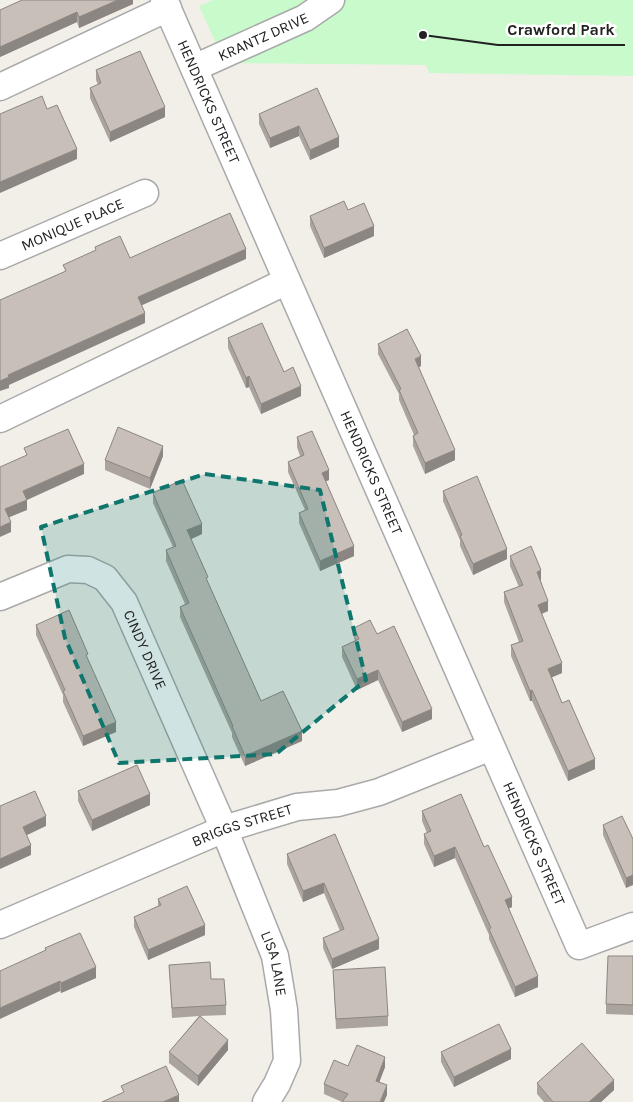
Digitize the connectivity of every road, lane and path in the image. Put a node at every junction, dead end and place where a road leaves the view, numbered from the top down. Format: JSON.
{"nodes":[{"id":1,"x":331,"y":0,"type":"edge"},
{"id":2,"x":166,"y":4,"type":"edge"},
{"id":3,"x":194,"y":68,"type":"junction"},
{"id":4,"x":0,"y":87,"type":"edge"},
{"id":5,"x":146,"y":193,"type":"dead end"},
{"id":6,"x":0,"y":256,"type":"edge"},
{"id":7,"x":286,"y":281,"type":"junction"},
{"id":8,"x":0,"y":419,"type":"edge"},
{"id":9,"x":0,"y":597,"type":"edge"},
{"id":10,"x":491,"y":747,"type":"junction"},
{"id":11,"x":224,"y":829,"type":"junction"},
{"id":12,"x":0,"y":926,"type":"edge"},
{"id":13,"x":633,"y":926,"type":"edge"},
{"id":14,"x":266,"y":1102,"type":"edge"}],
"edges":[{"from":1,"to":3,"type":"street","name":"KRANTZ DRIVE"},
{"from":2,"to":3,"type":"street","name":"HENDRICKS STREET"},
{"from":2,"to":4,"type":"street"},
{"from":3,"to":7,"type":"street","name":"HENDRICKS STREET"},
{"from":5,"to":6,"type":"street","name":"MONIQUE PLACE"},
{"from":7,"to":8,"type":"street"},
{"from":7,"to":10,"type":"street","name":"HENDRICKS STREET"},
{"from":9,"to":11,"type":"street","name":"CINDY DRIVE"},
{"from":10,"to":11,"type":"street","name":"BRIGGS STREET"},
{"from":10,"to":13,"type":"street","name":"HENDRICKS STREET"},
{"from":11,"to":12,"type":"street","name":"BRIGGS STREET"},
{"from":11,"to":14,"type":"street","name":"LISA LANE"}]}
